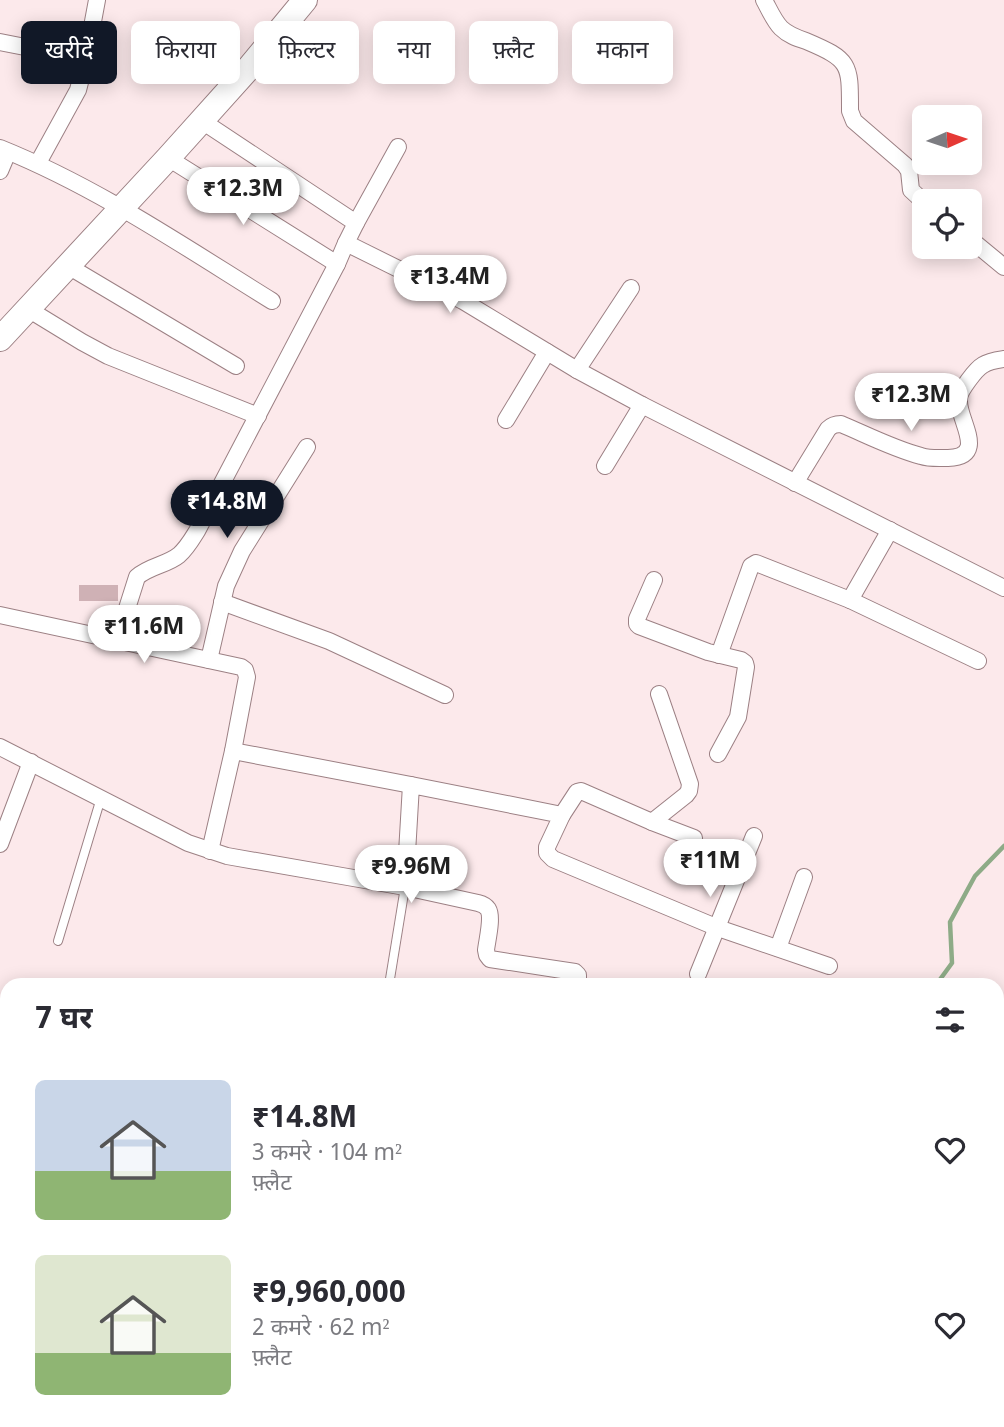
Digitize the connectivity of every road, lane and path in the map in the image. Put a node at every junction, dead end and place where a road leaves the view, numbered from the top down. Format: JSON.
{"nodes":[{"id":1,"x":97,"y":0,"type":"edge"},
{"id":2,"x":305,"y":0,"type":"edge"},
{"id":3,"x":764,"y":0,"type":"edge"},
{"id":4,"x":93,"y":21,"type":"edge"},
{"id":5,"x":0,"y":42,"type":"edge"},
{"id":6,"x":21,"y":46,"type":"edge"},
{"id":7,"x":80,"y":84,"type":"edge"},
{"id":8,"x":202,"y":121,"type":"junction"},
{"id":9,"x":398,"y":147,"type":"dead end"},
{"id":10,"x":4,"y":150,"type":"edge"},
{"id":11,"x":169,"y":158,"type":"junction"},
{"id":12,"x":38,"y":163,"type":"junction"},
{"id":13,"x":0,"y":171,"type":"edge"},
{"id":14,"x":912,"y":191,"type":"edge"},
{"id":15,"x":122,"y":208,"type":"junction"},
{"id":16,"x":356,"y":223,"type":"junction"},
{"id":17,"x":346,"y":243,"type":"junction"},
{"id":18,"x":982,"y":249,"type":"edge"},
{"id":19,"x":337,"y":264,"type":"junction"},
{"id":20,"x":68,"y":266,"type":"junction"},
{"id":21,"x":1004,"y":267,"type":"edge"},
{"id":22,"x":631,"y":288,"type":"dead end"},
{"id":23,"x":272,"y":301,"type":"dead end"},
{"id":24,"x":28,"y":309,"type":"junction"},
{"id":25,"x":0,"y":340,"type":"edge"},
{"id":26,"x":547,"y":352,"type":"junction"},
{"id":27,"x":1004,"y":359,"type":"edge"},
{"id":28,"x":236,"y":366,"type":"dead end"},
{"id":29,"x":577,"y":370,"type":"junction"},
{"id":30,"x":642,"y":405,"type":"junction"},
{"id":31,"x":258,"y":416,"type":"junction"},
{"id":32,"x":506,"y":420,"type":"dead end"},
{"id":33,"x":307,"y":447,"type":"dead end"},
{"id":34,"x":605,"y":466,"type":"dead end"},
{"id":35,"x":795,"y":482,"type":"junction"},
{"id":36,"x":890,"y":530,"type":"junction"},
{"id":37,"x":654,"y":580,"type":"dead end"},
{"id":38,"x":1004,"y":588,"type":"edge"},
{"id":39,"x":850,"y":600,"type":"junction"},
{"id":40,"x":222,"y":602,"type":"junction"},
{"id":41,"x":0,"y":615,"type":"edge"},
{"id":42,"x":117,"y":640,"type":"junction"},
{"id":43,"x":719,"y":655,"type":"junction"},
{"id":44,"x":209,"y":660,"type":"junction"},
{"id":45,"x":978,"y":662,"type":"dead end"},
{"id":46,"x":659,"y":694,"type":"dead end"},
{"id":47,"x":446,"y":695,"type":"dead end"},
{"id":48,"x":0,"y":747,"type":"edge"},
{"id":49,"x":233,"y":751,"type":"junction"},
{"id":50,"x":718,"y":754,"type":"dead end"},
{"id":51,"x":30,"y":762,"type":"junction"},
{"id":52,"x":411,"y":785,"type":"junction"},
{"id":53,"x":101,"y":797,"type":"junction"},
{"id":54,"x":562,"y":816,"type":"junction"},
{"id":55,"x":652,"y":822,"type":"junction"},
{"id":56,"x":754,"y":836,"type":"dead end"},
{"id":57,"x":694,"y":838,"type":"dead end"},
{"id":58,"x":0,"y":844,"type":"edge"},
{"id":59,"x":211,"y":851,"type":"junction"},
{"id":60,"x":804,"y":877,"type":"dead end"},
{"id":61,"x":405,"y":887,"type":"junction"},
{"id":62,"x":718,"y":928,"type":"junction"},
{"id":63,"x":58,"y":941,"type":"dead end"},
{"id":64,"x":778,"y":948,"type":"junction"},
{"id":65,"x":829,"y":966,"type":"dead end"},
{"id":66,"x":698,"y":974,"type":"dead end"},
{"id":67,"x":390,"y":978,"type":"edge"},
{"id":68,"x":578,"y":978,"type":"edge"}],
"edges":[{"from":1,"to":4,"type":"street"},
{"from":2,"to":8,"type":"main road"},
{"from":3,"to":14,"type":"street"},
{"from":5,"to":6,"type":"street"},
{"from":7,"to":12,"type":"street"},
{"from":8,"to":11,"type":"main road"},
{"from":8,"to":16,"type":"street"},
{"from":9,"to":16,"type":"street"},
{"from":10,"to":12,"type":"street"},
{"from":10,"to":13,"type":"street"},
{"from":11,"to":15,"type":"main road"},
{"from":11,"to":19,"type":"street"},
{"from":12,"to":15,"type":"street"},
{"from":15,"to":20,"type":"main road"},
{"from":15,"to":23,"type":"street"},
{"from":16,"to":17,"type":"street"},
{"from":17,"to":19,"type":"street"},
{"from":17,"to":26,"type":"street"},
{"from":18,"to":21,"type":"street"},
{"from":19,"to":31,"type":"street"},
{"from":20,"to":24,"type":"main road"},
{"from":20,"to":28,"type":"street"},
{"from":22,"to":29,"type":"street"},
{"from":24,"to":25,"type":"main road"},
{"from":24,"to":31,"type":"street"},
{"from":26,"to":29,"type":"street"},
{"from":26,"to":32,"type":"street"},
{"from":27,"to":35,"type":"street"},
{"from":29,"to":30,"type":"street"},
{"from":30,"to":34,"type":"street"},
{"from":30,"to":35,"type":"street"},
{"from":31,"to":42,"type":"street"},
{"from":33,"to":40,"type":"street"},
{"from":35,"to":36,"type":"street"},
{"from":36,"to":38,"type":"street"},
{"from":36,"to":39,"type":"street"},
{"from":37,"to":43,"type":"street"},
{"from":39,"to":43,"type":"street"},
{"from":39,"to":45,"type":"street"},
{"from":40,"to":44,"type":"street"},
{"from":40,"to":47,"type":"street"},
{"from":41,"to":42,"type":"street"},
{"from":42,"to":44,"type":"street"},
{"from":43,"to":50,"type":"street"},
{"from":44,"to":49,"type":"street"},
{"from":46,"to":55,"type":"street"},
{"from":48,"to":51,"type":"street"},
{"from":49,"to":52,"type":"street"},
{"from":49,"to":59,"type":"street"},
{"from":51,"to":53,"type":"street"},
{"from":51,"to":58,"type":"street"},
{"from":52,"to":54,"type":"street"},
{"from":52,"to":61,"type":"street"},
{"from":53,"to":59,"type":"street"},
{"from":53,"to":63,"type":"lane"},
{"from":54,"to":55,"type":"street"},
{"from":54,"to":62,"type":"street"},
{"from":55,"to":57,"type":"street"},
{"from":56,"to":62,"type":"street"},
{"from":59,"to":61,"type":"street"},
{"from":60,"to":64,"type":"street"},
{"from":61,"to":67,"type":"lane"},
{"from":61,"to":68,"type":"street"},
{"from":62,"to":64,"type":"street"},
{"from":62,"to":66,"type":"street"},
{"from":64,"to":65,"type":"street"}]}
